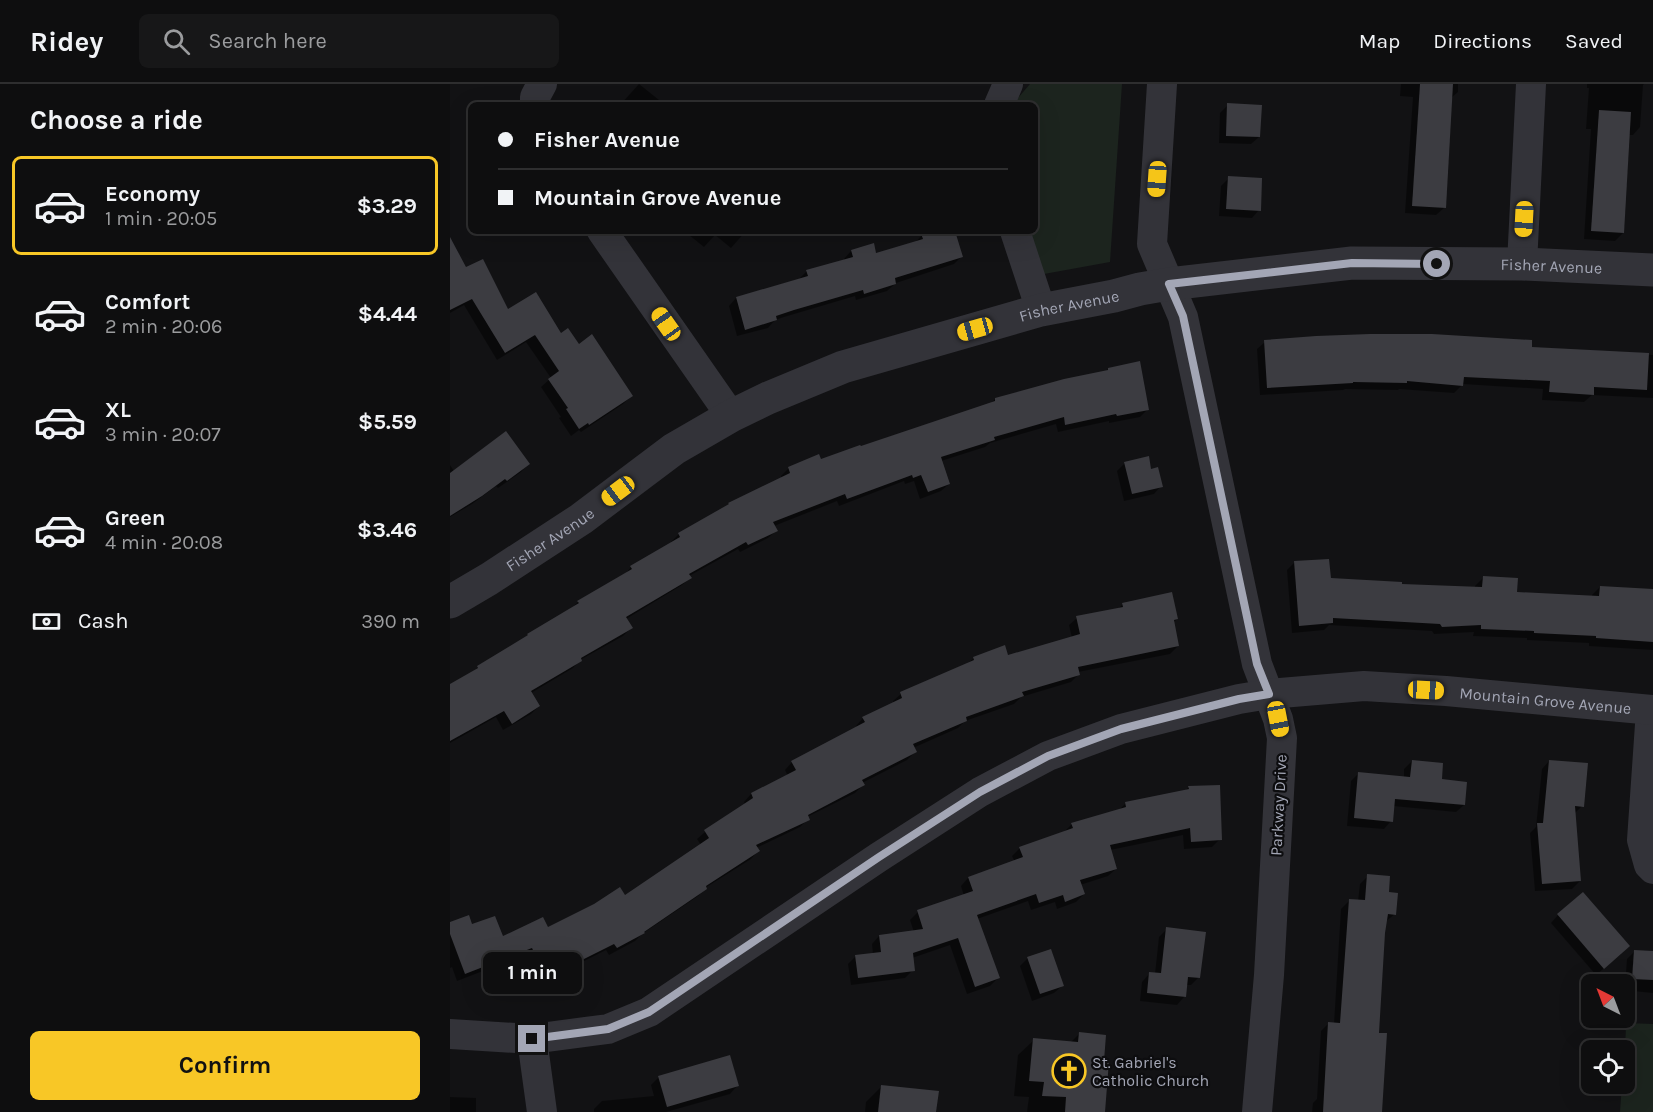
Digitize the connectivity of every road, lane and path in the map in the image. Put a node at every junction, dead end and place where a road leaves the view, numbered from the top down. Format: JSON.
{"nodes":[{"id":1,"x":542,"y":84,"type":"edge"},
{"id":2,"x":1008,"y":84,"type":"edge"},
{"id":3,"x":1162,"y":84,"type":"edge"},
{"id":4,"x":1531,"y":84,"type":"edge"},
{"id":5,"x":535,"y":102,"type":"edge"},
{"id":6,"x":1000,"y":102,"type":"edge"},
{"id":7,"x":604,"y":234,"type":"edge"},
{"id":8,"x":1016,"y":234,"type":"edge"},
{"id":9,"x":1522,"y":264,"type":"junction"},
{"id":10,"x":1653,"y":270,"type":"edge"},
{"id":11,"x":1169,"y":284,"type":"junction"},
{"id":12,"x":1041,"y":310,"type":"junction"},
{"id":13,"x":731,"y":416,"type":"junction"},
{"id":14,"x":450,"y":602,"type":"edge"},
{"id":15,"x":1269,"y":694,"type":"junction"},
{"id":16,"x":1652,"y":710,"type":"edge"},
{"id":17,"x":1653,"y":869,"type":"edge"},
{"id":18,"x":450,"y":1034,"type":"edge"},
{"id":19,"x":532,"y":1039,"type":"junction"},
{"id":20,"x":542,"y":1112,"type":"edge"},
{"id":21,"x":1257,"y":1112,"type":"edge"}],
"edges":[{"from":1,"to":5,"type":"street"},
{"from":2,"to":6,"type":"street"},
{"from":3,"to":11,"type":"street","name":"Parkway Drive"},
{"from":4,"to":9,"type":"street"},
{"from":7,"to":13,"type":"street"},
{"from":8,"to":12,"type":"street"},
{"from":9,"to":10,"type":"street","name":"Fisher Avenue"},
{"from":9,"to":11,"type":"street","name":"Fisher Avenue"},
{"from":11,"to":12,"type":"street","name":"Fisher Avenue"},
{"from":11,"to":15,"type":"street","name":"Parkway Drive"},
{"from":12,"to":13,"type":"street","name":"Fisher Avenue"},
{"from":13,"to":14,"type":"street","name":"Fisher Avenue"},
{"from":15,"to":16,"type":"street","name":"Mountain Grove Avenue"},
{"from":15,"to":19,"type":"street","name":"Mountain Grove Avenue"},
{"from":15,"to":21,"type":"street","name":"Parkway Drive"},
{"from":16,"to":17,"type":"street","name":"Mountain Grove Avenue"},
{"from":18,"to":19,"type":"street","name":"Mountain Grove Avenue"},
{"from":19,"to":20,"type":"street"}]}
